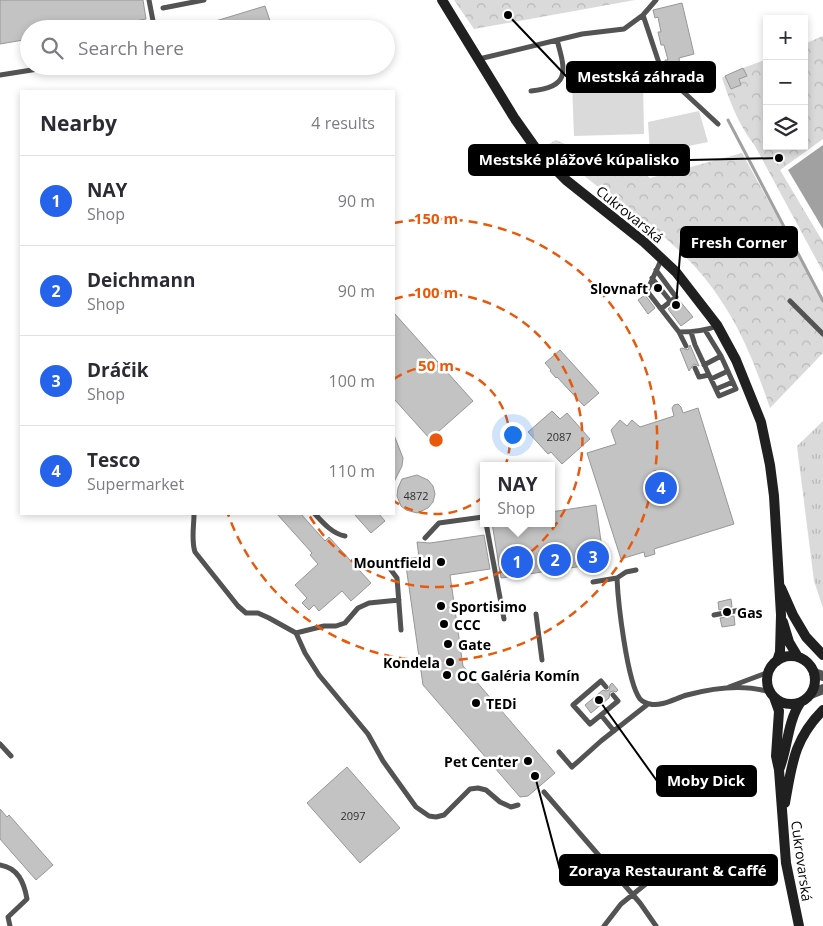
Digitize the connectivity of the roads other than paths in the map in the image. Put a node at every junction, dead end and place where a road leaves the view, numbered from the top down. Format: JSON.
{"nodes":[{"id":1,"x":149,"y":0,"type":"edge"},
{"id":2,"x":204,"y":0,"type":"edge"},
{"id":3,"x":442,"y":0,"type":"edge"},
{"id":4,"x":656,"y":0,"type":"edge"},
{"id":5,"x":163,"y":8,"type":"dead end"},
{"id":6,"x":643,"y":15,"type":"junction"},
{"id":7,"x":153,"y":20,"type":"edge"},
{"id":8,"x":557,"y":40,"type":"junction"},
{"id":9,"x":478,"y":59,"type":"junction"},
{"id":10,"x":20,"y":72,"type":"edge"},
{"id":11,"x":0,"y":75,"type":"edge"},
{"id":12,"x":531,"y":91,"type":"dead end"},
{"id":13,"x":718,"y":124,"type":"dead end"},
{"id":14,"x":662,"y":258,"type":"junction"},
{"id":15,"x":656,"y":270,"type":"junction"},
{"id":16,"x":652,"y":278,"type":"junction"},
{"id":17,"x":790,"y":301,"type":"dead end"},
{"id":18,"x":671,"y":302,"type":"junction"},
{"id":19,"x":661,"y":309,"type":"junction"},
{"id":20,"x":717,"y":326,"type":"junction"},
{"id":21,"x":705,"y":330,"type":"junction"},
{"id":22,"x":679,"y":332,"type":"junction"},
{"id":23,"x":691,"y":332,"type":"junction"},
{"id":24,"x":823,"y":334,"type":"edge"},
{"id":25,"x":686,"y":346,"type":"dead end"},
{"id":26,"x":721,"y":356,"type":"junction"},
{"id":27,"x":704,"y":365,"type":"junction"},
{"id":28,"x":695,"y":368,"type":"dead end"},
{"id":29,"x":728,"y":372,"type":"junction"},
{"id":30,"x":710,"y":377,"type":"junction"},
{"id":31,"x":733,"y":382,"type":"junction"},
{"id":32,"x":716,"y":389,"type":"junction"},
{"id":33,"x":194,"y":515,"type":"edge"},
{"id":34,"x":316,"y":515,"type":"edge"},
{"id":35,"x":480,"y":517,"type":"edge"},
{"id":36,"x":487,"y":527,"type":"edge"},
{"id":37,"x":345,"y":536,"type":"dead end"},
{"id":38,"x":425,"y":538,"type":"dead end"},
{"id":39,"x":385,"y":562,"type":"dead end"},
{"id":40,"x":636,"y":570,"type":"dead end"},
{"id":41,"x":616,"y":578,"type":"junction"},
{"id":42,"x":593,"y":582,"type":"dead end"},
{"id":43,"x":779,"y":583,"type":"junction"},
{"id":44,"x":399,"y":600,"type":"junction"},
{"id":45,"x":740,"y":610,"type":"dead end"},
{"id":46,"x":536,"y":614,"type":"dead end"},
{"id":47,"x":714,"y":615,"type":"dead end"},
{"id":48,"x":780,"y":615,"type":"junction"},
{"id":49,"x":504,"y":619,"type":"dead end"},
{"id":50,"x":401,"y":630,"type":"dead end"},
{"id":51,"x":296,"y":633,"type":"junction"},
{"id":52,"x":823,"y":655,"type":"edge"},
{"id":53,"x":798,"y":657,"type":"junction"},
{"id":54,"x":542,"y":660,"type":"dead end"},
{"id":55,"x":777,"y":661,"type":"junction"},
{"id":56,"x":769,"y":672,"type":"junction"},
{"id":57,"x":819,"y":675,"type":"edge"},
{"id":58,"x":606,"y":687,"type":"dead end"},
{"id":59,"x":726,"y":688,"type":"junction"},
{"id":60,"x":823,"y":689,"type":"edge"},
{"id":61,"x":811,"y":694,"type":"junction"},
{"id":62,"x":613,"y":695,"type":"dead end"},
{"id":63,"x":772,"y":695,"type":"junction"},
{"id":64,"x":800,"y":703,"type":"junction"},
{"id":65,"x":648,"y":704,"type":"junction"},
{"id":66,"x":823,"y":710,"type":"edge"},
{"id":67,"x":601,"y":715,"type":"junction"},
{"id":68,"x":614,"y":732,"type":"junction"},
{"id":69,"x":0,"y":744,"type":"edge"},
{"id":70,"x":559,"y":752,"type":"dead end"},
{"id":71,"x":11,"y":756,"type":"dead end"},
{"id":72,"x":779,"y":770,"type":"junction"},
{"id":73,"x":544,"y":792,"type":"dead end"},
{"id":74,"x":518,"y":805,"type":"dead end"},
{"id":75,"x":782,"y":821,"type":"junction"},
{"id":76,"x":0,"y":865,"type":"edge"},
{"id":77,"x":647,"y":883,"type":"dead end"},
{"id":78,"x":633,"y":894,"type":"junction"},
{"id":79,"x":10,"y":926,"type":"edge"},
{"id":80,"x":604,"y":926,"type":"edge"},
{"id":81,"x":656,"y":926,"type":"edge"},
{"id":82,"x":799,"y":926,"type":"edge"}],
"edges":[{"from":1,"to":7,"type":"lane"},
{"from":2,"to":5,"type":"lane"},
{"from":3,"to":9,"type":"main road","name":"Cukrovarská"},
{"from":4,"to":6,"type":"lane"},
{"from":6,"to":8,"type":"lane"},
{"from":6,"to":13,"type":"lane"},
{"from":8,"to":9,"type":"lane"},
{"from":8,"to":12,"type":"lane"},
{"from":9,"to":14,"type":"main road","name":"Cukrovarská"},
{"from":10,"to":11,"type":"lane"},
{"from":14,"to":15,"type":"lane"},
{"from":14,"to":20,"type":"main road","name":"Cukrovarská"},
{"from":15,"to":16,"type":"lane"},
{"from":15,"to":18,"type":"lane"},
{"from":16,"to":18,"type":"lane"},
{"from":16,"to":19,"type":"lane"},
{"from":17,"to":24,"type":"lane"},
{"from":18,"to":19,"type":"lane"},
{"from":19,"to":22,"type":"lane"},
{"from":20,"to":21,"type":"lane"},
{"from":20,"to":43,"type":"main road","name":"Cukrovarská"},
{"from":21,"to":23,"type":"lane"},
{"from":21,"to":26,"type":"lane"},
{"from":22,"to":23,"type":"lane"},
{"from":22,"to":25,"type":"lane"},
{"from":23,"to":27,"type":"lane"},
{"from":26,"to":27,"type":"lane"},
{"from":26,"to":29,"type":"lane"},
{"from":27,"to":30,"type":"lane"},
{"from":28,"to":30,"type":"lane"},
{"from":29,"to":30,"type":"lane"},
{"from":29,"to":31,"type":"lane"},
{"from":30,"to":32,"type":"lane"},
{"from":31,"to":32,"type":"lane"},
{"from":31,"to":32,"type":"lane"},
{"from":33,"to":51,"type":"lane"},
{"from":34,"to":37,"type":"lane"},
{"from":35,"to":38,"type":"lane"},
{"from":36,"to":49,"type":"lane"},
{"from":39,"to":44,"type":"lane"},
{"from":40,"to":41,"type":"lane"},
{"from":41,"to":42,"type":"lane"},
{"from":41,"to":65,"type":"lane"},
{"from":43,"to":48,"type":"main road","name":"Cukrovarská"},
{"from":43,"to":52,"type":"main road"},
{"from":44,"to":50,"type":"lane"},
{"from":44,"to":51,"type":"lane"},
{"from":45,"to":47,"type":"lane"},
{"from":46,"to":54,"type":"lane"},
{"from":48,"to":53,"type":"main road","name":"Cukrovarská"},
{"from":48,"to":55,"type":"main road","name":"Cukrovarská"},
{"from":51,"to":74,"type":"lane"},
{"from":53,"to":55,"type":"main road"},
{"from":53,"to":57,"type":"main road","name":"Cukrovarská"},
{"from":55,"to":56,"type":"main road","name":"Cukrovarská"},
{"from":56,"to":59,"type":"lane"},
{"from":56,"to":63,"type":"main road","name":"Cukrovarská"},
{"from":57,"to":61,"type":"main road","name":"Cukrovarská"},
{"from":58,"to":67,"type":"lane"},
{"from":59,"to":63,"type":"lane"},
{"from":59,"to":65,"type":"lane"},
{"from":60,"to":61,"type":"street"},
{"from":61,"to":64,"type":"main road","name":"Cukrovarská"},
{"from":62,"to":67,"type":"lane"},
{"from":63,"to":64,"type":"main road"},
{"from":63,"to":72,"type":"main road","name":"Cukrovarská"},
{"from":64,"to":72,"type":"main road","name":"Cukrovarská"},
{"from":65,"to":68,"type":"lane"},
{"from":66,"to":75,"type":"main road"},
{"from":67,"to":68,"type":"lane"},
{"from":68,"to":70,"type":"lane"},
{"from":69,"to":71,"type":"lane"},
{"from":72,"to":75,"type":"main road","name":"Cukrovarská"},
{"from":73,"to":78,"type":"lane"},
{"from":75,"to":82,"type":"main road","name":"Cukrovarská"},
{"from":76,"to":79,"type":"lane"},
{"from":77,"to":78,"type":"lane"},
{"from":78,"to":80,"type":"lane"},
{"from":78,"to":81,"type":"lane"}]}
